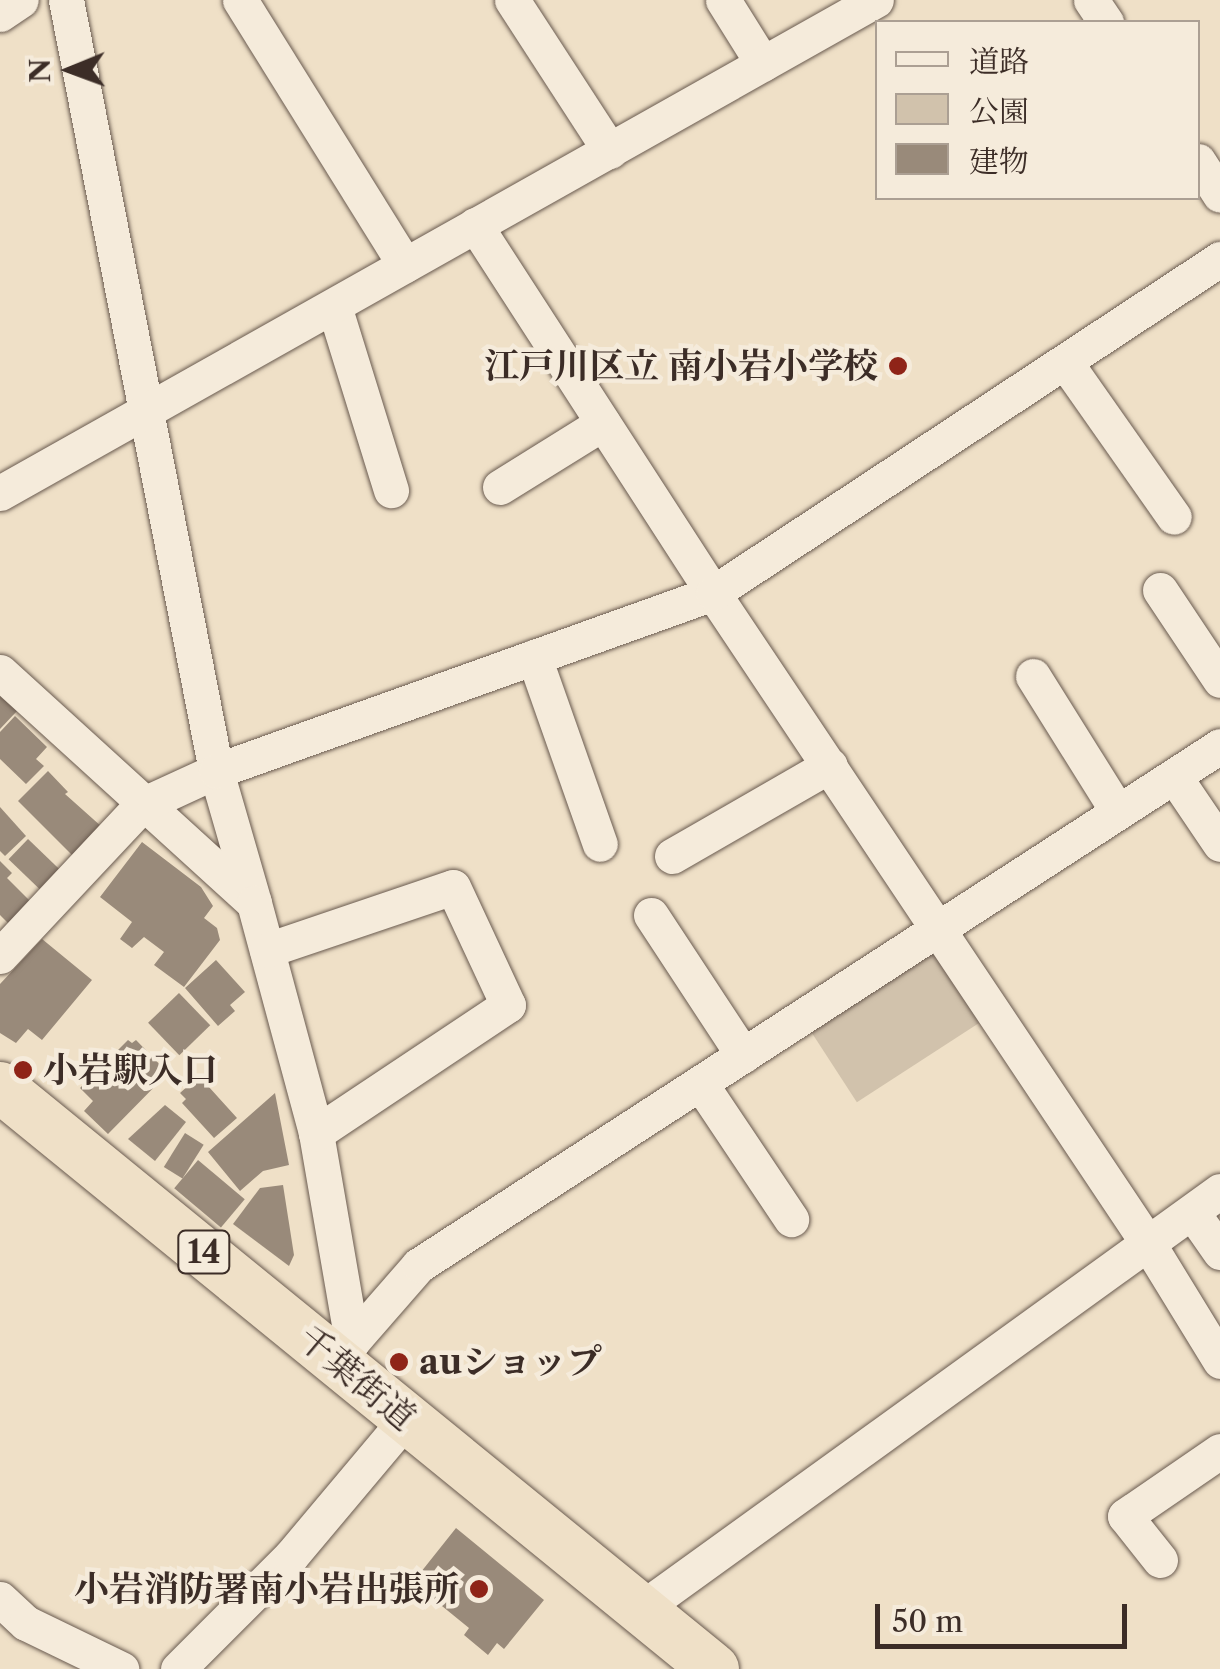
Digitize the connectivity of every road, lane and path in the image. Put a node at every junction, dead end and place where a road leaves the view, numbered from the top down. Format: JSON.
{"nodes":[{"id":1,"x":21,"y":0,"type":"edge"},
{"id":2,"x":66,"y":0,"type":"edge"},
{"id":3,"x":240,"y":0,"type":"edge"},
{"id":4,"x":512,"y":0,"type":"edge"},
{"id":5,"x":722,"y":0,"type":"edge"},
{"id":6,"x":876,"y":0,"type":"edge"},
{"id":7,"x":0,"y":14,"type":"edge"},
{"id":8,"x":763,"y":64,"type":"junction"},
{"id":9,"x":610,"y":151,"type":"junction"},
{"id":10,"x":1200,"y":164,"type":"edge"},
{"id":11,"x":1220,"y":195,"type":"edge"},
{"id":12,"x":475,"y":226,"type":"junction"},
{"id":13,"x":1220,"y":259,"type":"edge"},
{"id":14,"x":406,"y":265,"type":"junction"},
{"id":15,"x":334,"y":306,"type":"junction"},
{"id":16,"x":1065,"y":362,"type":"junction"},
{"id":17,"x":146,"y":412,"type":"junction"},
{"id":18,"x":604,"y":423,"type":"junction"},
{"id":19,"x":500,"y":486,"type":"dead end"},
{"id":20,"x":392,"y":490,"type":"dead end"},
{"id":21,"x":0,"y":493,"type":"edge"},
{"id":22,"x":1174,"y":517,"type":"dead end"},
{"id":23,"x":1160,"y":590,"type":"dead end"},
{"id":24,"x":714,"y":593,"type":"junction"},
{"id":25,"x":534,"y":658,"type":"junction"},
{"id":26,"x":0,"y":672,"type":"edge"},
{"id":27,"x":1034,"y":676,"type":"dead end"},
{"id":28,"x":1220,"y":680,"type":"edge"},
{"id":29,"x":1220,"y":746,"type":"edge"},
{"id":30,"x":830,"y":765,"type":"junction"},
{"id":31,"x":216,"y":771,"type":"junction"},
{"id":32,"x":1174,"y":776,"type":"junction"},
{"id":33,"x":142,"y":805,"type":"junction"},
{"id":34,"x":1118,"y":812,"type":"junction"},
{"id":35,"x":600,"y":844,"type":"dead end"},
{"id":36,"x":1220,"y":844,"type":"edge"},
{"id":37,"x":672,"y":856,"type":"dead end"},
{"id":38,"x":254,"y":902,"type":"junction"},
{"id":39,"x":651,"y":915,"type":"dead end"},
{"id":40,"x":940,"y":928,"type":"junction"},
{"id":41,"x":267,"y":950,"type":"junction"},
{"id":42,"x":0,"y":956,"type":"edge"},
{"id":43,"x":743,"y":1056,"type":"junction"},
{"id":44,"x":700,"y":1083,"type":"junction"},
{"id":45,"x":0,"y":1087,"type":"edge"},
{"id":46,"x":316,"y":1134,"type":"junction"},
{"id":47,"x":1206,"y":1201,"type":"edge"},
{"id":48,"x":791,"y":1219,"type":"dead end"},
{"id":49,"x":1149,"y":1246,"type":"junction"},
{"id":50,"x":1220,"y":1252,"type":"edge"},
{"id":51,"x":344,"y":1351,"type":"junction"},
{"id":52,"x":1220,"y":1361,"type":"edge"},
{"id":53,"x":406,"y":1420,"type":"junction"},
{"id":54,"x":1220,"y":1451,"type":"edge"},
{"id":55,"x":1160,"y":1560,"type":"dead end"},
{"id":56,"x":0,"y":1599,"type":"edge"},
{"id":57,"x":641,"y":1609,"type":"junction"},
{"id":58,"x":120,"y":1669,"type":"edge"},
{"id":59,"x":178,"y":1669,"type":"edge"},
{"id":60,"x":714,"y":1669,"type":"edge"}],
"edges":[{"from":1,"to":7,"type":"street"},
{"from":2,"to":17,"type":"street"},
{"from":3,"to":14,"type":"street"},
{"from":4,"to":9,"type":"street"},
{"from":5,"to":8,"type":"street"},
{"from":6,"to":8,"type":"street"},
{"from":8,"to":9,"type":"street"},
{"from":9,"to":12,"type":"street"},
{"from":10,"to":11,"type":"street"},
{"from":12,"to":14,"type":"street"},
{"from":12,"to":18,"type":"street"},
{"from":13,"to":16,"type":"street"},
{"from":14,"to":15,"type":"street"},
{"from":15,"to":17,"type":"street"},
{"from":15,"to":20,"type":"street"},
{"from":16,"to":22,"type":"street"},
{"from":16,"to":24,"type":"street"},
{"from":17,"to":21,"type":"street"},
{"from":17,"to":31,"type":"street"},
{"from":18,"to":19,"type":"street"},
{"from":18,"to":24,"type":"street"},
{"from":23,"to":28,"type":"street"},
{"from":24,"to":25,"type":"street"},
{"from":24,"to":30,"type":"street"},
{"from":25,"to":31,"type":"street"},
{"from":25,"to":35,"type":"street"},
{"from":26,"to":33,"type":"street"},
{"from":27,"to":34,"type":"street"},
{"from":29,"to":32,"type":"street"},
{"from":30,"to":37,"type":"street"},
{"from":30,"to":40,"type":"street"},
{"from":31,"to":33,"type":"street"},
{"from":31,"to":38,"type":"street"},
{"from":32,"to":34,"type":"street"},
{"from":32,"to":36,"type":"street"},
{"from":33,"to":38,"type":"street"},
{"from":33,"to":42,"type":"street"},
{"from":34,"to":40,"type":"street"},
{"from":38,"to":41,"type":"street"},
{"from":39,"to":43,"type":"street"},
{"from":40,"to":43,"type":"street"},
{"from":40,"to":49,"type":"street"},
{"from":41,"to":46,"type":"street"},
{"from":41,"to":46,"type":"street"},
{"from":43,"to":44,"type":"street"},
{"from":44,"to":48,"type":"street"},
{"from":44,"to":51,"type":"street"},
{"from":45,"to":51,"type":"highway","name":"千葉街道","number":"14"},
{"from":46,"to":51,"type":"street"},
{"from":47,"to":49,"type":"street"},
{"from":47,"to":50,"type":"street"},
{"from":49,"to":52,"type":"street"},
{"from":49,"to":57,"type":"street"},
{"from":51,"to":53,"type":"highway","name":"千葉街道","number":"14"},
{"from":53,"to":57,"type":"highway","name":"千葉街道","number":"14"},
{"from":53,"to":59,"type":"street"},
{"from":54,"to":55,"type":"street"},
{"from":56,"to":58,"type":"street"},
{"from":57,"to":60,"type":"highway","name":"千葉街道","number":"14"}]}
